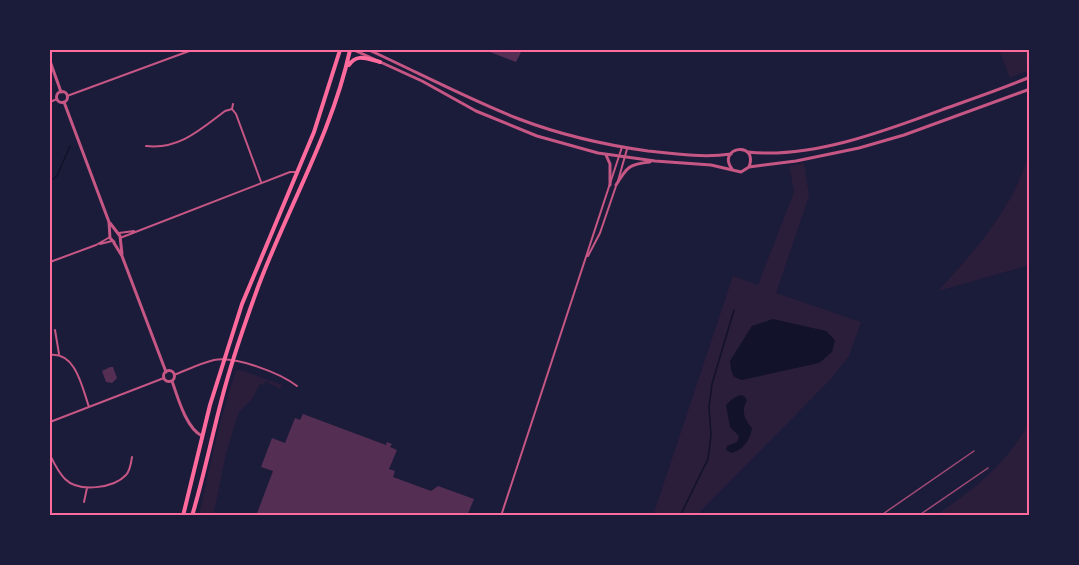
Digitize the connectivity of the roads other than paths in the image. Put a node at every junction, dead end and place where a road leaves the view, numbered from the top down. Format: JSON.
{"nodes":[{"id":1,"x":192,"y":50,"type":"edge"},
{"id":2,"x":340,"y":50,"type":"edge"},
{"id":3,"x":352,"y":50,"type":"edge"},
{"id":4,"x":369,"y":50,"type":"edge"},
{"id":5,"x":50,"y":62,"type":"edge"},
{"id":6,"x":380,"y":62,"type":"junction"},
{"id":7,"x":344,"y":77,"type":"junction"},
{"id":8,"x":1029,"y":77,"type":"edge"},
{"id":9,"x":1029,"y":89,"type":"edge"},
{"id":10,"x":61,"y":92,"type":"junction"},
{"id":11,"x":68,"y":96,"type":"junction"},
{"id":12,"x":57,"y":99,"type":"junction"},
{"id":13,"x":50,"y":102,"type":"edge"},
{"id":14,"x":64,"y":102,"type":"junction"},
{"id":15,"x":233,"y":104,"type":"dead end"},
{"id":16,"x":232,"y":109,"type":"junction"},
{"id":17,"x":146,"y":146,"type":"dead end"},
{"id":18,"x":622,"y":147,"type":"junction"},
{"id":19,"x":628,"y":148,"type":"junction"},
{"id":20,"x":748,"y":152,"type":"junction"},
{"id":21,"x":605,"y":154,"type":"junction"},
{"id":22,"x":731,"y":154,"type":"junction"},
{"id":23,"x":620,"y":156,"type":"junction"},
{"id":24,"x":625,"y":157,"type":"junction"},
{"id":25,"x":655,"y":161,"type":"junction"},
{"id":26,"x":749,"y":167,"type":"junction"},
{"id":27,"x":734,"y":170,"type":"junction"},
{"id":28,"x":297,"y":172,"type":"junction"},
{"id":29,"x":262,"y":183,"type":"junction"},
{"id":30,"x":610,"y":185,"type":"junction"},
{"id":31,"x":616,"y":185,"type":"junction"},
{"id":32,"x":109,"y":222,"type":"junction"},
{"id":33,"x":136,"y":230,"type":"junction"},
{"id":34,"x":118,"y":233,"type":"junction"},
{"id":35,"x":110,"y":236,"type":"junction"},
{"id":36,"x":120,"y":239,"type":"junction"},
{"id":37,"x":113,"y":242,"type":"junction"},
{"id":38,"x":96,"y":245,"type":"junction"},
{"id":39,"x":122,"y":256,"type":"junction"},
{"id":40,"x":50,"y":262,"type":"edge"},
{"id":41,"x":585,"y":264,"type":"junction"},
{"id":42,"x":55,"y":330,"type":"dead end"},
{"id":43,"x":59,"y":354,"type":"junction"},
{"id":44,"x":50,"y":355,"type":"edge"},
{"id":45,"x":225,"y":360,"type":"junction"},
{"id":46,"x":233,"y":361,"type":"junction"},
{"id":47,"x":166,"y":372,"type":"junction"},
{"id":48,"x":174,"y":375,"type":"junction"},
{"id":49,"x":164,"y":378,"type":"junction"},
{"id":50,"x":172,"y":381,"type":"junction"},
{"id":51,"x":297,"y":386,"type":"dead end"},
{"id":52,"x":89,"y":406,"type":"junction"},
{"id":53,"x":50,"y":422,"type":"edge"},
{"id":54,"x":202,"y":436,"type":"junction"},
{"id":55,"x":50,"y":455,"type":"edge"},
{"id":56,"x":132,"y":458,"type":"dead end"},
{"id":57,"x":87,"y":488,"type":"junction"},
{"id":58,"x":84,"y":502,"type":"dead end"},
{"id":59,"x":183,"y":516,"type":"edge"},
{"id":60,"x":192,"y":516,"type":"edge"},
{"id":61,"x":501,"y":516,"type":"edge"}],
"edges":[{"from":1,"to":11,"type":"street"},
{"from":2,"to":28,"type":"highway"},
{"from":3,"to":6,"type":"street"},
{"from":3,"to":7,"type":"highway"},
{"from":4,"to":18,"type":"street"},
{"from":5,"to":10,"type":"street"},
{"from":6,"to":7,"type":"highway"},
{"from":6,"to":21,"type":"street"},
{"from":7,"to":46,"type":"highway"},
{"from":8,"to":20,"type":"street"},
{"from":9,"to":26,"type":"street"},
{"from":10,"to":11,"type":"street"},
{"from":10,"to":12,"type":"street"},
{"from":11,"to":14,"type":"street"},
{"from":12,"to":13,"type":"street"},
{"from":12,"to":14,"type":"street"},
{"from":14,"to":32,"type":"street"},
{"from":15,"to":16,"type":"street"},
{"from":16,"to":17,"type":"street"},
{"from":16,"to":29,"type":"street"},
{"from":18,"to":19,"type":"street"},
{"from":18,"to":23,"type":"street"},
{"from":19,"to":22,"type":"street"},
{"from":19,"to":24,"type":"street"},
{"from":20,"to":22,"type":"street"},
{"from":20,"to":26,"type":"street"},
{"from":21,"to":23,"type":"street"},
{"from":21,"to":30,"type":"street"},
{"from":22,"to":27,"type":"street"},
{"from":23,"to":24,"type":"street"},
{"from":23,"to":30,"type":"street"},
{"from":24,"to":25,"type":"street"},
{"from":24,"to":31,"type":"street"},
{"from":25,"to":27,"type":"street"},
{"from":25,"to":31,"type":"street"},
{"from":26,"to":27,"type":"street"},
{"from":28,"to":29,"type":"street"},
{"from":28,"to":45,"type":"highway"},
{"from":29,"to":33,"type":"street"},
{"from":30,"to":41,"type":"street"},
{"from":31,"to":41,"type":"street"},
{"from":32,"to":34,"type":"street"},
{"from":32,"to":35,"type":"street"},
{"from":33,"to":34,"type":"street"},
{"from":33,"to":36,"type":"street"},
{"from":34,"to":35,"type":"street"},
{"from":34,"to":36,"type":"street"},
{"from":35,"to":37,"type":"street"},
{"from":35,"to":38,"type":"street"},
{"from":36,"to":37,"type":"street"},
{"from":36,"to":39,"type":"street"},
{"from":37,"to":38,"type":"street"},
{"from":37,"to":39,"type":"street"},
{"from":38,"to":40,"type":"street"},
{"from":39,"to":47,"type":"street"},
{"from":41,"to":61,"type":"street"},
{"from":42,"to":43,"type":"street"},
{"from":43,"to":44,"type":"street"},
{"from":43,"to":52,"type":"street"},
{"from":45,"to":46,"type":"street"},
{"from":45,"to":48,"type":"street"},
{"from":45,"to":54,"type":"highway"},
{"from":46,"to":51,"type":"street"},
{"from":46,"to":60,"type":"highway"},
{"from":47,"to":48,"type":"street"},
{"from":47,"to":49,"type":"street"},
{"from":48,"to":50,"type":"street"},
{"from":49,"to":50,"type":"street"},
{"from":49,"to":52,"type":"street"},
{"from":50,"to":54,"type":"street"},
{"from":52,"to":53,"type":"street"},
{"from":54,"to":59,"type":"highway"},
{"from":55,"to":57,"type":"street"},
{"from":56,"to":57,"type":"street"},
{"from":57,"to":58,"type":"street"}]}
